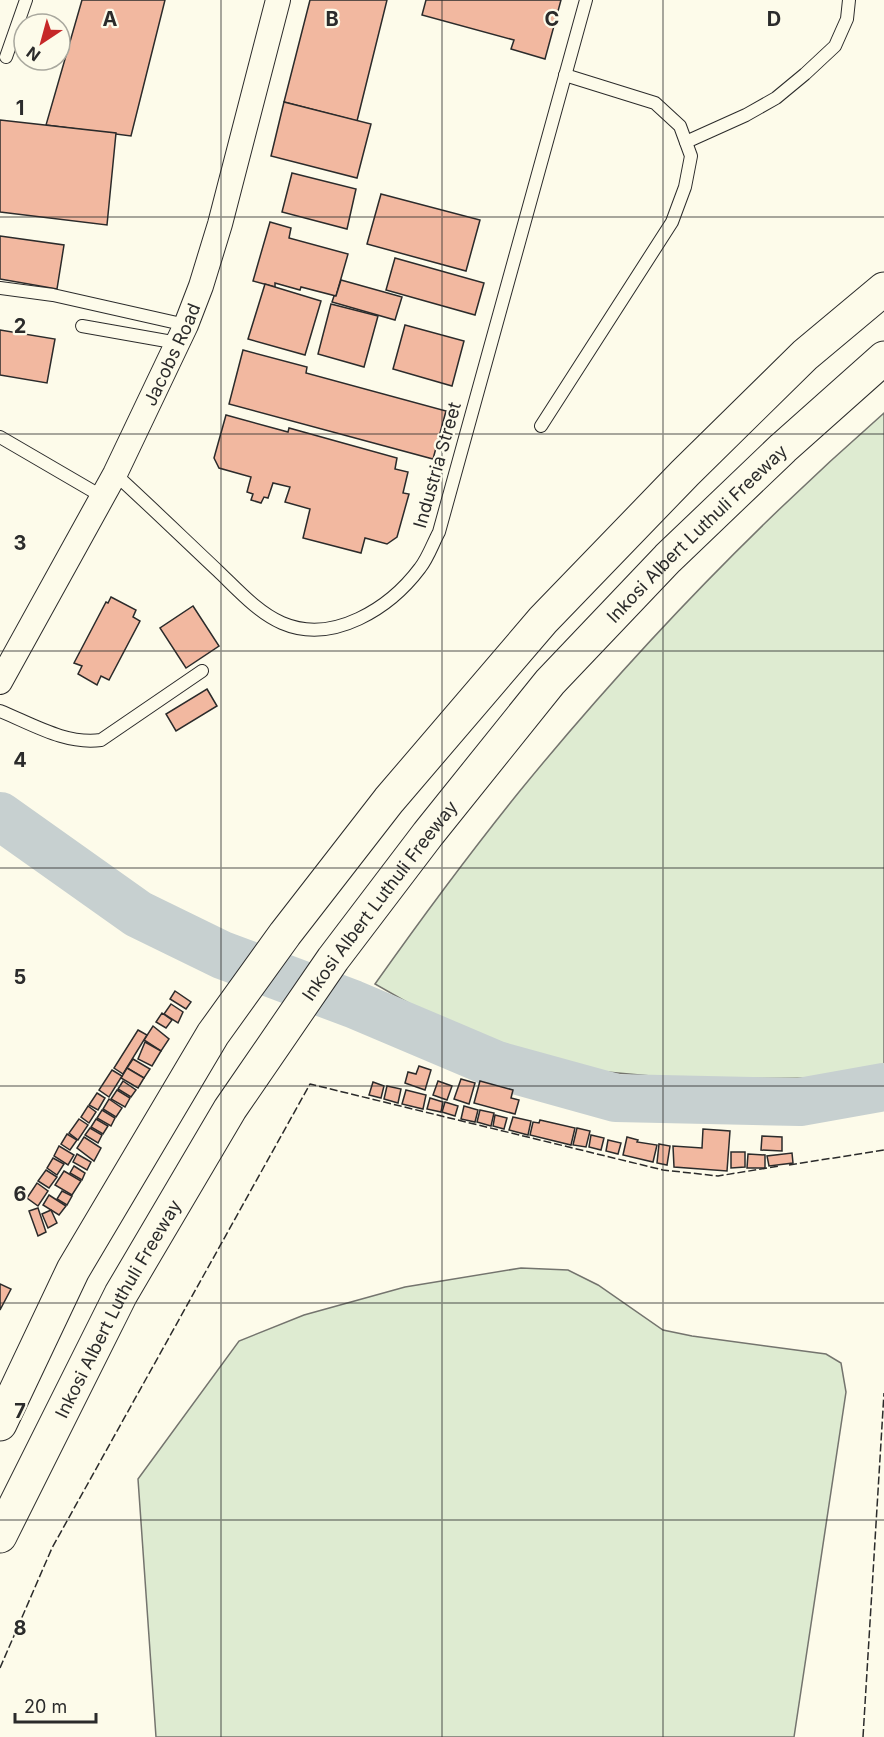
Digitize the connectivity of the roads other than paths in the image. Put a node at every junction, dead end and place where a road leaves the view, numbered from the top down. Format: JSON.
{"nodes":[{"id":1,"x":26,"y":0,"type":"edge"},
{"id":2,"x":278,"y":0,"type":"edge"},
{"id":3,"x":586,"y":0,"type":"edge"},
{"id":4,"x":849,"y":0,"type":"edge"},
{"id":5,"x":6,"y":57,"type":"dead end"},
{"id":6,"x":565,"y":75,"type":"junction"},
{"id":7,"x":686,"y":141,"type":"junction"},
{"id":8,"x":0,"y":288,"type":"edge"},
{"id":9,"x":884,"y":290,"type":"edge"},
{"id":10,"x":82,"y":326,"type":"dead end"},
{"id":11,"x":182,"y":334,"type":"junction"},
{"id":12,"x":884,"y":358,"type":"edge"},
{"id":13,"x":540,"y":426,"type":"dead end"},
{"id":14,"x":0,"y":436,"type":"edge"},
{"id":15,"x":115,"y":474,"type":"junction"},
{"id":16,"x":103,"y":497,"type":"junction"},
{"id":17,"x":202,"y":671,"type":"dead end"},
{"id":18,"x":0,"y":682,"type":"edge"},
{"id":19,"x":0,"y":711,"type":"edge"},
{"id":20,"x":0,"y":1424,"type":"edge"},
{"id":21,"x":0,"y":1536,"type":"edge"}],
"edges":[{"from":1,"to":5,"type":"lane"},
{"from":2,"to":11,"type":"street","name":"Jacobs Road"},
{"from":3,"to":6,"type":"lane","name":"Industria Street"},
{"from":4,"to":7,"type":"lane"},
{"from":6,"to":7,"type":"lane"},
{"from":6,"to":15,"type":"lane","name":"Industria Street"},
{"from":7,"to":13,"type":"lane"},
{"from":8,"to":11,"type":"lane"},
{"from":9,"to":20,"type":"highway"},
{"from":10,"to":11,"type":"lane"},
{"from":11,"to":15,"type":"street","name":"Jacobs Road"},
{"from":12,"to":21,"type":"highway","name":"Inkosi Albert Luthuli Freeway"},
{"from":14,"to":16,"type":"lane"},
{"from":15,"to":16,"type":"street","name":"Jacobs Road"},
{"from":16,"to":18,"type":"street","name":"Jacobs Road"},
{"from":17,"to":19,"type":"lane"}]}
